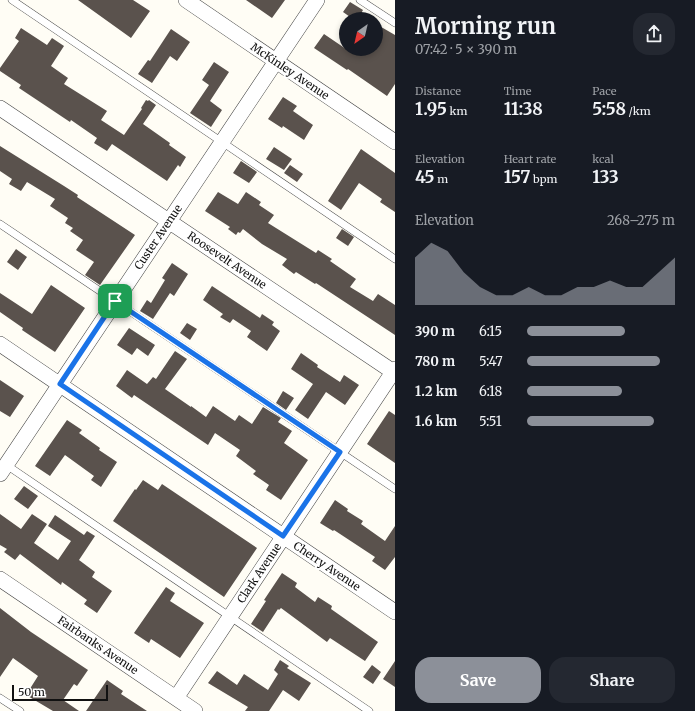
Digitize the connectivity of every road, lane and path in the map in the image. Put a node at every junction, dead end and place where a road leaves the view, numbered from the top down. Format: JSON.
{"nodes":[{"id":1,"x":12,"y":0,"type":"edge"},
{"id":2,"x":186,"y":0,"type":"edge"},
{"id":3,"x":317,"y":0,"type":"edge"},
{"id":4,"x":360,"y":0,"type":"edge"},
{"id":5,"x":395,"y":23,"type":"edge"},
{"id":6,"x":276,"y":61,"type":"junction"},
{"id":7,"x":0,"y":108,"type":"edge"},
{"id":8,"x":222,"y":142,"type":"junction"},
{"id":9,"x":395,"y":142,"type":"edge"},
{"id":10,"x":169,"y":221,"type":"junction"},
{"id":11,"x":0,"y":224,"type":"edge"},
{"id":12,"x":395,"y":259,"type":"edge"},
{"id":13,"x":115,"y":301,"type":"junction"},
{"id":14,"x":0,"y":344,"type":"edge"},
{"id":15,"x":394,"y":371,"type":"edge"},
{"id":16,"x":60,"y":384,"type":"junction"},
{"id":17,"x":340,"y":452,"type":"junction"},
{"id":18,"x":2,"y":467,"type":"edge"},
{"id":19,"x":395,"y":489,"type":"edge"},
{"id":20,"x":283,"y":536,"type":"junction"},
{"id":21,"x":0,"y":579,"type":"edge"},
{"id":22,"x":395,"y":612,"type":"edge"},
{"id":23,"x":230,"y":616,"type":"junction"},
{"id":24,"x":0,"y":698,"type":"edge"},
{"id":25,"x":176,"y":698,"type":"junction"},
{"id":26,"x":20,"y":711,"type":"edge"},
{"id":27,"x":195,"y":711,"type":"edge"},
{"id":28,"x":369,"y":711,"type":"edge"}],
"edges":[{"from":1,"to":8,"type":"lane"},
{"from":2,"to":6,"type":"street","name":"McKinley Avenue"},
{"from":3,"to":6,"type":"street","name":"Custer Avenue"},
{"from":4,"to":5,"type":"lane"},
{"from":6,"to":8,"type":"street","name":"Custer Avenue"},
{"from":6,"to":9,"type":"street","name":"McKinley Avenue"},
{"from":7,"to":10,"type":"street","name":"Roosevelt Avenue"},
{"from":8,"to":10,"type":"street","name":"Custer Avenue"},
{"from":8,"to":12,"type":"lane"},
{"from":10,"to":13,"type":"street","name":"Custer Avenue"},
{"from":10,"to":15,"type":"street","name":"Roosevelt Avenue"},
{"from":11,"to":13,"type":"lane"},
{"from":13,"to":16,"type":"street","name":"Custer Avenue"},
{"from":13,"to":17,"type":"lane"},
{"from":14,"to":16,"type":"street","name":"Cherry Avenue"},
{"from":15,"to":17,"type":"street","name":"Clark Avenue"},
{"from":16,"to":18,"type":"street","name":"Custer Avenue"},
{"from":16,"to":20,"type":"street","name":"Cherry Avenue"},
{"from":17,"to":19,"type":"lane"},
{"from":17,"to":20,"type":"street","name":"Clark Avenue"},
{"from":18,"to":23,"type":"lane"},
{"from":20,"to":22,"type":"street","name":"Cherry Avenue"},
{"from":20,"to":23,"type":"street","name":"Clark Avenue"},
{"from":21,"to":25,"type":"street","name":"Fairbanks Avenue"},
{"from":23,"to":25,"type":"street","name":"Clark Avenue"},
{"from":23,"to":28,"type":"lane"},
{"from":24,"to":26,"type":"lane"},
{"from":25,"to":27,"type":"street","name":"Fairbanks Avenue"}]}
